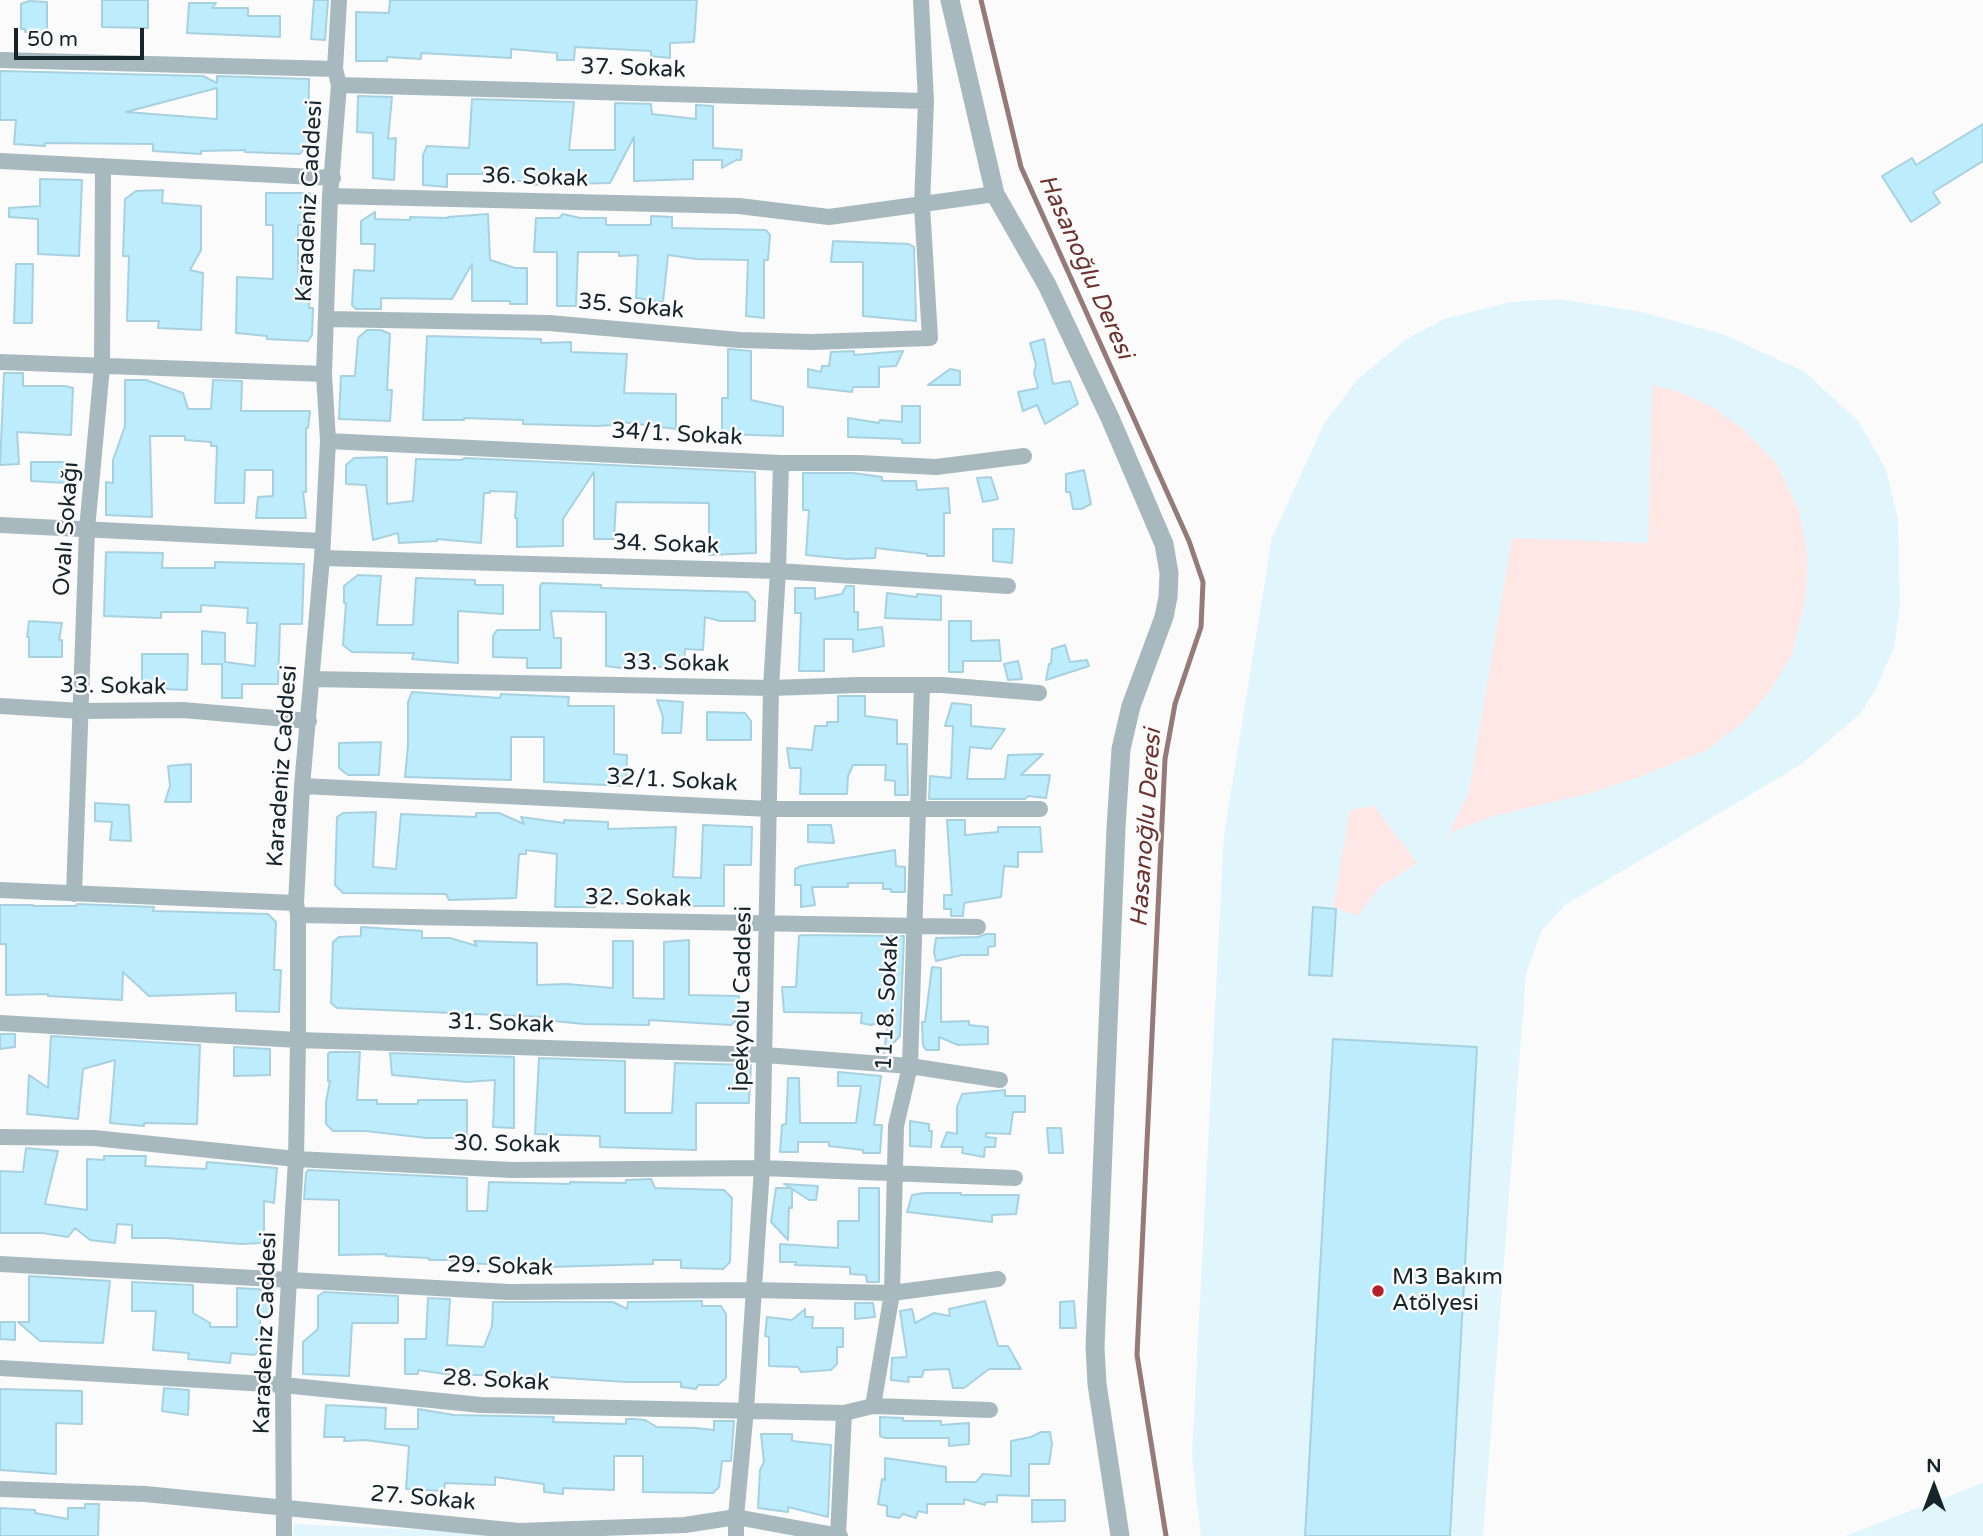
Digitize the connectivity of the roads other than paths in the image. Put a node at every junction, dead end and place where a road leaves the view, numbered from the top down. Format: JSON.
{"nodes":[{"id":1,"x":339,"y":0,"type":"edge"},
{"id":2,"x":920,"y":0,"type":"edge"},
{"id":3,"x":950,"y":0,"type":"edge"},
{"id":4,"x":0,"y":60,"type":"edge"},
{"id":5,"x":337,"y":77,"type":"junction"},
{"id":6,"x":926,"y":101,"type":"junction"},
{"id":7,"x":0,"y":161,"type":"edge"},
{"id":8,"x":103,"y":166,"type":"junction"},
{"id":9,"x":333,"y":178,"type":"junction"},
{"id":10,"x":995,"y":194,"type":"junction"},
{"id":11,"x":330,"y":195,"type":"junction"},
{"id":12,"x":922,"y":206,"type":"junction"},
{"id":13,"x":327,"y":319,"type":"junction"},
{"id":14,"x":0,"y":362,"type":"edge"},
{"id":15,"x":102,"y":367,"type":"junction"},
{"id":16,"x":324,"y":374,"type":"junction"},
{"id":17,"x":328,"y":441,"type":"junction"},
{"id":18,"x":1024,"y":456,"type":"dead end"},
{"id":19,"x":781,"y":463,"type":"junction"},
{"id":20,"x":0,"y":525,"type":"edge"},
{"id":21,"x":87,"y":530,"type":"junction"},
{"id":22,"x":322,"y":541,"type":"junction"},
{"id":23,"x":322,"y":558,"type":"junction"},
{"id":24,"x":778,"y":571,"type":"junction"},
{"id":25,"x":1008,"y":586,"type":"dead end"},
{"id":26,"x":312,"y":679,"type":"junction"},
{"id":27,"x":922,"y":685,"type":"junction"},
{"id":28,"x":771,"y":688,"type":"junction"},
{"id":29,"x":1039,"y":693,"type":"dead end"},
{"id":30,"x":0,"y":706,"type":"edge"},
{"id":31,"x":81,"y":710,"type":"junction"},
{"id":32,"x":309,"y":721,"type":"junction"},
{"id":33,"x":302,"y":786,"type":"junction"},
{"id":34,"x":769,"y":809,"type":"junction"},
{"id":35,"x":918,"y":809,"type":"junction"},
{"id":36,"x":1040,"y":809,"type":"dead end"},
{"id":37,"x":0,"y":890,"type":"edge"},
{"id":38,"x":74,"y":894,"type":"junction"},
{"id":39,"x":297,"y":909,"type":"junction"},
{"id":40,"x":768,"y":922,"type":"junction"},
{"id":41,"x":915,"y":927,"type":"junction"},
{"id":42,"x":978,"y":927,"type":"dead end"},
{"id":43,"x":0,"y":1023,"type":"edge"},
{"id":44,"x":298,"y":1040,"type":"junction"},
{"id":45,"x":765,"y":1055,"type":"junction"},
{"id":46,"x":910,"y":1066,"type":"junction"},
{"id":47,"x":1000,"y":1080,"type":"dead end"},
{"id":48,"x":0,"y":1137,"type":"edge"},
{"id":49,"x":296,"y":1159,"type":"junction"},
{"id":50,"x":762,"y":1168,"type":"junction"},
{"id":51,"x":895,"y":1173,"type":"junction"},
{"id":52,"x":1014,"y":1178,"type":"dead end"},
{"id":53,"x":0,"y":1264,"type":"edge"},
{"id":54,"x":998,"y":1279,"type":"dead end"},
{"id":55,"x":289,"y":1280,"type":"junction"},
{"id":56,"x":753,"y":1290,"type":"junction"},
{"id":57,"x":892,"y":1293,"type":"junction"},
{"id":58,"x":0,"y":1368,"type":"edge"},
{"id":59,"x":283,"y":1385,"type":"junction"},
{"id":60,"x":873,"y":1406,"type":"junction"},
{"id":61,"x":746,"y":1409,"type":"junction"},
{"id":62,"x":990,"y":1410,"type":"dead end"},
{"id":63,"x":844,"y":1413,"type":"junction"},
{"id":64,"x":0,"y":1489,"type":"edge"},
{"id":65,"x":285,"y":1510,"type":"junction"},
{"id":66,"x":736,"y":1517,"type":"junction"},
{"id":67,"x":284,"y":1536,"type":"edge"},
{"id":68,"x":736,"y":1536,"type":"edge"},
{"id":69,"x":838,"y":1536,"type":"edge"},
{"id":70,"x":1120,"y":1536,"type":"edge"}],
"edges":[{"from":1,"to":5,"type":"street","name":"Karadeniz Caddesi"},
{"from":2,"to":6,"type":"street"},
{"from":3,"to":10,"type":"street"},
{"from":4,"to":5,"type":"street","name":"37. Sokak"},
{"from":5,"to":6,"type":"street","name":"37. Sokak"},
{"from":5,"to":9,"type":"street","name":"Karadeniz Caddesi"},
{"from":6,"to":12,"type":"street"},
{"from":7,"to":8,"type":"street"},
{"from":8,"to":9,"type":"street"},
{"from":8,"to":15,"type":"street","name":"Ovalı Sokağı"},
{"from":9,"to":11,"type":"street","name":"Karadeniz Caddesi"},
{"from":10,"to":12,"type":"street","name":"36. Sokak"},
{"from":10,"to":70,"type":"street"},
{"from":11,"to":12,"type":"street","name":"36. Sokak"},
{"from":11,"to":13,"type":"street","name":"Karadeniz Caddesi"},
{"from":12,"to":13,"type":"street","name":"35. Sokak"},
{"from":13,"to":16,"type":"street","name":"Karadeniz Caddesi"},
{"from":14,"to":15,"type":"street"},
{"from":15,"to":16,"type":"street"},
{"from":15,"to":21,"type":"street","name":"Ovalı Sokağı"},
{"from":16,"to":17,"type":"street","name":"Karadeniz Caddesi"},
{"from":17,"to":19,"type":"street","name":"34/1. Sokak"},
{"from":17,"to":22,"type":"street","name":"Karadeniz Caddesi"},
{"from":18,"to":19,"type":"street","name":"34/1. Sokak"},
{"from":19,"to":24,"type":"street","name":"İpekyolu Caddesi"},
{"from":20,"to":21,"type":"street"},
{"from":21,"to":22,"type":"street"},
{"from":21,"to":31,"type":"street","name":"Ovalı Sokağı"},
{"from":22,"to":23,"type":"street","name":"Karadeniz Caddesi"},
{"from":23,"to":24,"type":"street","name":"34. Sokak"},
{"from":23,"to":26,"type":"street","name":"Karadeniz Caddesi"},
{"from":24,"to":25,"type":"street","name":"34. Sokak"},
{"from":24,"to":28,"type":"street","name":"İpekyolu Caddesi"},
{"from":26,"to":28,"type":"street","name":"33. Sokak"},
{"from":26,"to":32,"type":"street","name":"Karadeniz Caddesi"},
{"from":27,"to":28,"type":"street","name":"33. Sokak"},
{"from":27,"to":29,"type":"street","name":"33. Sokak"},
{"from":27,"to":35,"type":"street","name":"1118. Sokak"},
{"from":28,"to":34,"type":"street","name":"İpekyolu Caddesi"},
{"from":30,"to":31,"type":"street","name":"33. Sokak"},
{"from":31,"to":32,"type":"street","name":"33. Sokak"},
{"from":31,"to":38,"type":"street","name":"Ovalı Sokağı"},
{"from":32,"to":33,"type":"street","name":"Karadeniz Caddesi"},
{"from":33,"to":34,"type":"street","name":"32/1. Sokak"},
{"from":33,"to":39,"type":"street","name":"Karadeniz Caddesi"},
{"from":34,"to":35,"type":"street","name":"32/1. Sokak"},
{"from":34,"to":40,"type":"street","name":"İpekyolu Caddesi"},
{"from":35,"to":36,"type":"street","name":"32/1. Sokak"},
{"from":35,"to":41,"type":"street","name":"1118. Sokak"},
{"from":37,"to":38,"type":"street","name":"32. Sokak"},
{"from":38,"to":39,"type":"street","name":"32. Sokak"},
{"from":39,"to":40,"type":"street","name":"32. Sokak"},
{"from":39,"to":44,"type":"street","name":"Karadeniz Caddesi"},
{"from":40,"to":41,"type":"street","name":"32. Sokak"},
{"from":40,"to":45,"type":"street","name":"İpekyolu Caddesi"},
{"from":41,"to":42,"type":"street","name":"32. Sokak"},
{"from":41,"to":46,"type":"street","name":"1118. Sokak"},
{"from":43,"to":44,"type":"street","name":"31. Sokak"},
{"from":44,"to":45,"type":"street","name":"31. Sokak"},
{"from":44,"to":49,"type":"street","name":"Karadeniz Caddesi"},
{"from":45,"to":46,"type":"street","name":"31. Sokak"},
{"from":45,"to":50,"type":"street","name":"İpekyolu Caddesi"},
{"from":46,"to":47,"type":"street","name":"31. Sokak"},
{"from":46,"to":51,"type":"street","name":"1118. Sokak"},
{"from":48,"to":49,"type":"street","name":"30. Sokak"},
{"from":49,"to":50,"type":"street","name":"30. Sokak"},
{"from":49,"to":55,"type":"street","name":"Karadeniz Caddesi"},
{"from":50,"to":51,"type":"street","name":"30. Sokak"},
{"from":50,"to":56,"type":"street","name":"İpekyolu Caddesi"},
{"from":51,"to":52,"type":"street","name":"30. Sokak"},
{"from":51,"to":57,"type":"street","name":"1118. Sokak"},
{"from":53,"to":55,"type":"street","name":"29. Sokak"},
{"from":54,"to":57,"type":"street","name":"29. Sokak"},
{"from":55,"to":56,"type":"street","name":"29. Sokak"},
{"from":55,"to":59,"type":"street","name":"Karadeniz Caddesi"},
{"from":56,"to":57,"type":"street","name":"29. Sokak"},
{"from":56,"to":61,"type":"street","name":"İpekyolu Caddesi"},
{"from":57,"to":60,"type":"street","name":"1118. Sokak"},
{"from":58,"to":59,"type":"street","name":"28. Sokak"},
{"from":59,"to":61,"type":"street","name":"28. Sokak"},
{"from":59,"to":65,"type":"street","name":"Karadeniz Caddesi"},
{"from":60,"to":62,"type":"street","name":"28. Sokak"},
{"from":60,"to":63,"type":"street","name":"28. Sokak"},
{"from":61,"to":63,"type":"street","name":"28. Sokak"},
{"from":61,"to":66,"type":"street","name":"İpekyolu Caddesi"},
{"from":63,"to":69,"type":"street"},
{"from":64,"to":65,"type":"street","name":"27. Sokak"},
{"from":65,"to":66,"type":"street","name":"27. Sokak"},
{"from":65,"to":67,"type":"street","name":"Karadeniz Caddesi"},
{"from":66,"to":68,"type":"street","name":"İpekyolu Caddesi"},
{"from":66,"to":69,"type":"street","name":"27. Sokak"}]}
